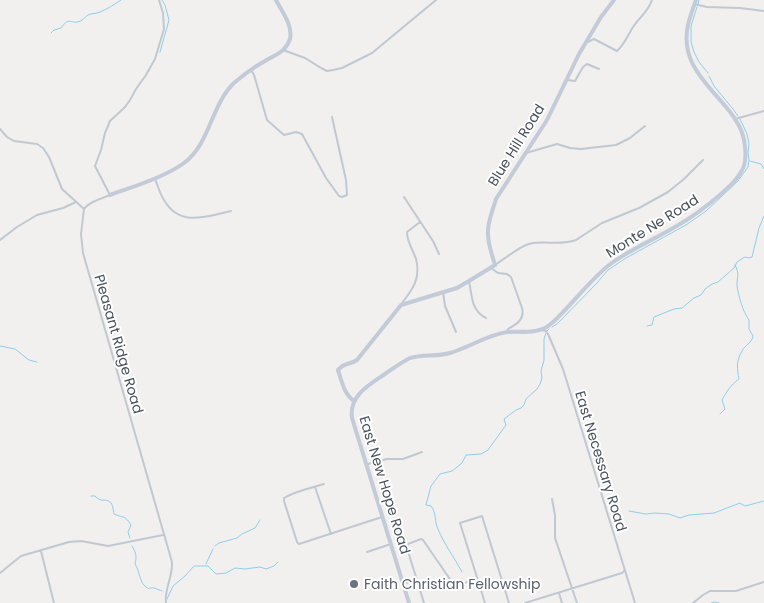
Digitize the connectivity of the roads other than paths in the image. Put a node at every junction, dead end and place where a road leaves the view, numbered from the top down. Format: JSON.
{"nodes":[{"id":1,"x":159,"y":0,"type":"edge"},
{"id":2,"x":276,"y":0,"type":"edge"},
{"id":3,"x":436,"y":0,"type":"edge"},
{"id":4,"x":614,"y":0,"type":"edge"},
{"id":5,"x":652,"y":0,"type":"edge"},
{"id":6,"x":695,"y":2,"type":"edge"},
{"id":7,"x":764,"y":11,"type":"edge"},
{"id":8,"x":592,"y":31,"type":"junction"},
{"id":9,"x":594,"y":39,"type":"junction"},
{"id":10,"x":585,"y":44,"type":"junction"},
{"id":11,"x":284,"y":50,"type":"junction"},
{"id":12,"x":599,"y":69,"type":"dead end"},
{"id":13,"x":251,"y":70,"type":"junction"},
{"id":14,"x":566,"y":80,"type":"junction"},
{"id":15,"x":764,"y":110,"type":"edge"},
{"id":16,"x":332,"y":118,"type":"dead end"},
{"id":17,"x":736,"y":119,"type":"junction"},
{"id":18,"x":645,"y":126,"type":"dead end"},
{"id":19,"x":0,"y":129,"type":"edge"},
{"id":20,"x":525,"y":154,"type":"junction"},
{"id":21,"x":703,"y":160,"type":"dead end"},
{"id":22,"x":155,"y":178,"type":"junction"},
{"id":23,"x":110,"y":195,"type":"junction"},
{"id":24,"x":404,"y":197,"type":"dead end"},
{"id":25,"x":76,"y":202,"type":"junction"},
{"id":26,"x":84,"y":209,"type":"junction"},
{"id":27,"x":231,"y":211,"type":"dead end"},
{"id":28,"x":420,"y":222,"type":"junction"},
{"id":29,"x":0,"y":240,"type":"edge"},
{"id":30,"x":439,"y":254,"type":"dead end"},
{"id":31,"x":493,"y":267,"type":"junction"},
{"id":32,"x":469,"y":281,"type":"junction"},
{"id":33,"x":443,"y":292,"type":"junction"},
{"id":34,"x":401,"y":305,"type":"junction"},
{"id":35,"x":486,"y":318,"type":"dead end"},
{"id":36,"x":542,"y":329,"type":"junction"},
{"id":37,"x":456,"y":332,"type":"dead end"},
{"id":38,"x":507,"y":332,"type":"junction"},
{"id":39,"x":354,"y":401,"type":"junction"},
{"id":40,"x":422,"y":452,"type":"dead end"},
{"id":41,"x":366,"y":465,"type":"junction"},
{"id":42,"x":324,"y":484,"type":"dead end"},
{"id":43,"x":315,"y":487,"type":"junction"},
{"id":44,"x":552,"y":499,"type":"dead end"},
{"id":45,"x":382,"y":517,"type":"junction"},
{"id":46,"x":164,"y":534,"type":"junction"},
{"id":47,"x":330,"y":534,"type":"junction"},
{"id":48,"x":391,"y":544,"type":"junction"},
{"id":49,"x":42,"y":551,"type":"junction"},
{"id":50,"x":367,"y":552,"type":"dead end"},
{"id":51,"x":624,"y":571,"type":"junction"},
{"id":52,"x":0,"y":573,"type":"edge"},
{"id":53,"x":477,"y":579,"type":"junction"},
{"id":54,"x":416,"y":580,"type":"junction"},
{"id":55,"x":764,"y":582,"type":"edge"},
{"id":56,"x":403,"y":584,"type":"junction"},
{"id":57,"x":572,"y":588,"type":"junction"},
{"id":58,"x":559,"y":592,"type":"junction"},
{"id":59,"x":484,"y":602,"type":"edge"},
{"id":60,"x":54,"y":603,"type":"edge"},
{"id":61,"x":166,"y":603,"type":"edge"},
{"id":62,"x":409,"y":603,"type":"edge"},
{"id":63,"x":424,"y":603,"type":"edge"},
{"id":64,"x":479,"y":603,"type":"edge"},
{"id":65,"x":509,"y":603,"type":"edge"},
{"id":66,"x":525,"y":603,"type":"edge"},
{"id":67,"x":562,"y":603,"type":"edge"},
{"id":68,"x":577,"y":603,"type":"edge"},
{"id":69,"x":635,"y":603,"type":"edge"},
{"id":70,"x":693,"y":603,"type":"edge"}],
"edges":[{"from":1,"to":23,"type":"street"},
{"from":2,"to":11,"type":"street"},
{"from":3,"to":11,"type":"street"},
{"from":4,"to":8,"type":"street","name":"Blue Hill Road"},
{"from":5,"to":9,"type":"street"},
{"from":6,"to":7,"type":"street"},
{"from":6,"to":17,"type":"street","name":"Monte Ne Road"},
{"from":8,"to":9,"type":"street"},
{"from":8,"to":10,"type":"street","name":"Blue Hill Road"},
{"from":9,"to":10,"type":"street"},
{"from":10,"to":14,"type":"street","name":"Blue Hill Road"},
{"from":11,"to":13,"type":"street"},
{"from":12,"to":14,"type":"street"},
{"from":13,"to":16,"type":"street"},
{"from":13,"to":22,"type":"street"},
{"from":14,"to":20,"type":"street","name":"Blue Hill Road"},
{"from":15,"to":17,"type":"street"},
{"from":17,"to":36,"type":"street","name":"Monte Ne Road"},
{"from":18,"to":20,"type":"street"},
{"from":19,"to":25,"type":"street"},
{"from":20,"to":31,"type":"street","name":"Blue Hill Road"},
{"from":21,"to":31,"type":"street"},
{"from":22,"to":23,"type":"street"},
{"from":22,"to":27,"type":"street"},
{"from":23,"to":26,"type":"street"},
{"from":24,"to":28,"type":"street"},
{"from":25,"to":26,"type":"street"},
{"from":25,"to":29,"type":"street"},
{"from":26,"to":46,"type":"street","name":"Pleasant Ridge Road"},
{"from":28,"to":30,"type":"street"},
{"from":28,"to":34,"type":"street"},
{"from":31,"to":32,"type":"street"},
{"from":31,"to":38,"type":"street"},
{"from":32,"to":33,"type":"street"},
{"from":32,"to":35,"type":"street"},
{"from":33,"to":34,"type":"street"},
{"from":33,"to":37,"type":"street"},
{"from":34,"to":39,"type":"street"},
{"from":36,"to":38,"type":"street"},
{"from":36,"to":51,"type":"street","name":"East Necessary Road"},
{"from":38,"to":39,"type":"street"},
{"from":39,"to":41,"type":"street","name":"East New Hope Road"},
{"from":40,"to":41,"type":"street"},
{"from":41,"to":45,"type":"street","name":"East New Hope Road"},
{"from":42,"to":43,"type":"street"},
{"from":43,"to":47,"type":"street"},
{"from":43,"to":47,"type":"street"},
{"from":44,"to":57,"type":"street"},
{"from":45,"to":47,"type":"street"},
{"from":45,"to":48,"type":"street","name":"East New Hope Road"},
{"from":46,"to":49,"type":"street"},
{"from":46,"to":61,"type":"street","name":"Pleasant Ridge Road"},
{"from":48,"to":50,"type":"street"},
{"from":48,"to":56,"type":"street","name":"East New Hope Road"},
{"from":49,"to":52,"type":"street"},
{"from":49,"to":60,"type":"street"},
{"from":51,"to":57,"type":"street"},
{"from":51,"to":69,"type":"street","name":"East Necessary Road"},
{"from":53,"to":54,"type":"street"},
{"from":53,"to":59,"type":"street"},
{"from":53,"to":65,"type":"street"},
{"from":54,"to":56,"type":"street"},
{"from":54,"to":63,"type":"street"},
{"from":55,"to":70,"type":"street"},
{"from":56,"to":62,"type":"street","name":"East New Hope Road"},
{"from":57,"to":58,"type":"street"},
{"from":57,"to":68,"type":"street"},
{"from":58,"to":66,"type":"street"},
{"from":58,"to":67,"type":"street"},
{"from":59,"to":64,"type":"street"}]}
